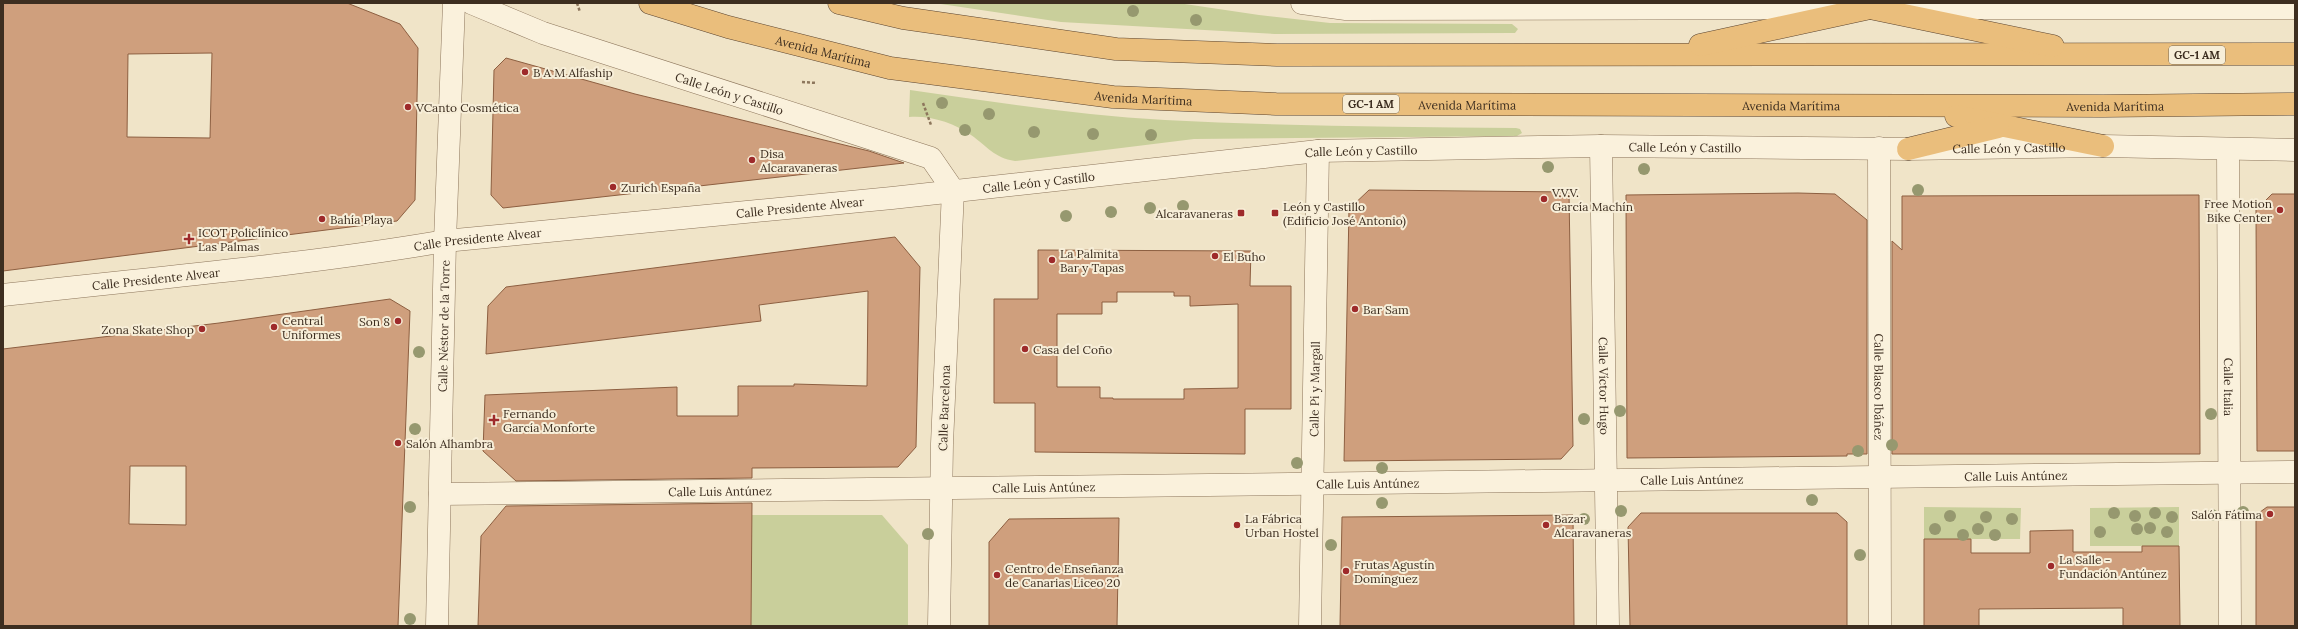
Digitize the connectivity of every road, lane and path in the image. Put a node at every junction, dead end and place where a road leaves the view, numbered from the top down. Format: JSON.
{"nodes":[{"id":1,"x":454,"y":3,"type":"edge"},
{"id":2,"x":471,"y":3,"type":"edge"},
{"id":3,"x":650,"y":3,"type":"edge"},
{"id":4,"x":840,"y":3,"type":"edge"},
{"id":5,"x":1302,"y":3,"type":"edge"},
{"id":6,"x":1870,"y":8,"type":"junction"},
{"id":7,"x":2295,"y":8,"type":"edge"},
{"id":8,"x":1658,"y":54,"type":"junction"},
{"id":9,"x":2295,"y":54,"type":"edge"},
{"id":10,"x":2100,"y":55,"type":"junction"},
{"id":11,"x":2295,"y":104,"type":"edge"},
{"id":12,"x":1908,"y":106,"type":"junction"},
{"id":13,"x":2103,"y":106,"type":"junction"},
{"id":14,"x":2005,"y":126,"type":"junction"},
{"id":15,"x":1601,"y":146,"type":"junction"},
{"id":16,"x":2103,"y":146,"type":"junction"},
{"id":17,"x":1879,"y":148,"type":"junction"},
{"id":18,"x":1908,"y":149,"type":"junction"},
{"id":19,"x":2228,"y":149,"type":"junction"},
{"id":20,"x":2295,"y":150,"type":"edge"},
{"id":21,"x":1318,"y":151,"type":"junction"},
{"id":22,"x":953,"y":190,"type":"junction"},
{"id":23,"x":446,"y":241,"type":"junction"},
{"id":24,"x":3,"y":295,"type":"edge"},
{"id":25,"x":2230,"y":472,"type":"junction"},
{"id":26,"x":2295,"y":472,"type":"edge"},
{"id":27,"x":1880,"y":477,"type":"junction"},
{"id":28,"x":1606,"y":480,"type":"junction"},
{"id":29,"x":1312,"y":483,"type":"junction"},
{"id":30,"x":941,"y":488,"type":"junction"},
{"id":31,"x":440,"y":494,"type":"junction"},
{"id":32,"x":437,"y":626,"type":"edge"},
{"id":33,"x":939,"y":626,"type":"edge"},
{"id":34,"x":1310,"y":626,"type":"edge"},
{"id":35,"x":1608,"y":626,"type":"edge"},
{"id":36,"x":1880,"y":626,"type":"edge"},
{"id":37,"x":2230,"y":626,"type":"edge"}],
"edges":[{"from":1,"to":23,"type":"street","name":"Calle Néstor de la Torre"},
{"from":2,"to":22,"type":"street","name":"Calle León y Castillo"},
{"from":3,"to":12,"type":"highway","name":"Avenida Marítima","number":"GC-1 AM"},
{"from":4,"to":8,"type":"highway","number":"GC-1 AM"},
{"from":5,"to":6,"type":"street"},
{"from":6,"to":7,"type":"street"},
{"from":6,"to":8,"type":"highway"},
{"from":6,"to":10,"type":"highway"},
{"from":8,"to":10,"type":"highway","number":"GC-1 AM"},
{"from":9,"to":10,"type":"highway","number":"GC-1 AM"},
{"from":11,"to":13,"type":"highway","name":"Avenida Marítima","number":"GC-1 AM"},
{"from":12,"to":13,"type":"highway","name":"Avenida Marítima","number":"GC-1 AM"},
{"from":12,"to":14,"type":"highway"},
{"from":13,"to":14,"type":"highway"},
{"from":14,"to":16,"type":"highway"},
{"from":14,"to":18,"type":"highway"},
{"from":15,"to":17,"type":"street","name":"Calle León y Castillo"},
{"from":15,"to":21,"type":"street","name":"Calle León y Castillo"},
{"from":15,"to":28,"type":"street","name":"Calle Víctor Hugo"},
{"from":16,"to":18,"type":"street","name":"Calle León y Castillo"},
{"from":16,"to":19,"type":"street","name":"Calle León y Castillo"},
{"from":17,"to":18,"type":"street","name":"Calle León y Castillo"},
{"from":17,"to":27,"type":"street","name":"Calle Blasco Ibáñez"},
{"from":19,"to":20,"type":"street","name":"Calle León y Castillo"},
{"from":19,"to":25,"type":"street","name":"Calle Italia"},
{"from":21,"to":22,"type":"street","name":"Calle León y Castillo"},
{"from":21,"to":29,"type":"street","name":"Calle Pi y Margall"},
{"from":22,"to":23,"type":"street","name":"Calle Presidente Alvear"},
{"from":22,"to":30,"type":"street","name":"Calle Barcelona"},
{"from":23,"to":24,"type":"street","name":"Calle Presidente Alvear"},
{"from":23,"to":31,"type":"street","name":"Calle Néstor de la Torre"},
{"from":25,"to":26,"type":"street","name":"Calle Luis Antúnez"},
{"from":25,"to":27,"type":"street","name":"Calle Luis Antúnez"},
{"from":25,"to":37,"type":"street","name":"Calle Italia"},
{"from":27,"to":28,"type":"street","name":"Calle Luis Antúnez"},
{"from":27,"to":36,"type":"street","name":"Calle Blasco Ibáñez"},
{"from":28,"to":29,"type":"street","name":"Calle Luis Antúnez"},
{"from":28,"to":35,"type":"street","name":"Calle Víctor Hugo"},
{"from":29,"to":30,"type":"street","name":"Calle Luis Antúnez"},
{"from":29,"to":34,"type":"street","name":"Calle Pi y Margall"},
{"from":30,"to":31,"type":"street","name":"Calle Luis Antúnez"},
{"from":30,"to":33,"type":"street","name":"Calle Barcelona"},
{"from":31,"to":32,"type":"street","name":"Calle Néstor de la Torre"}]}
